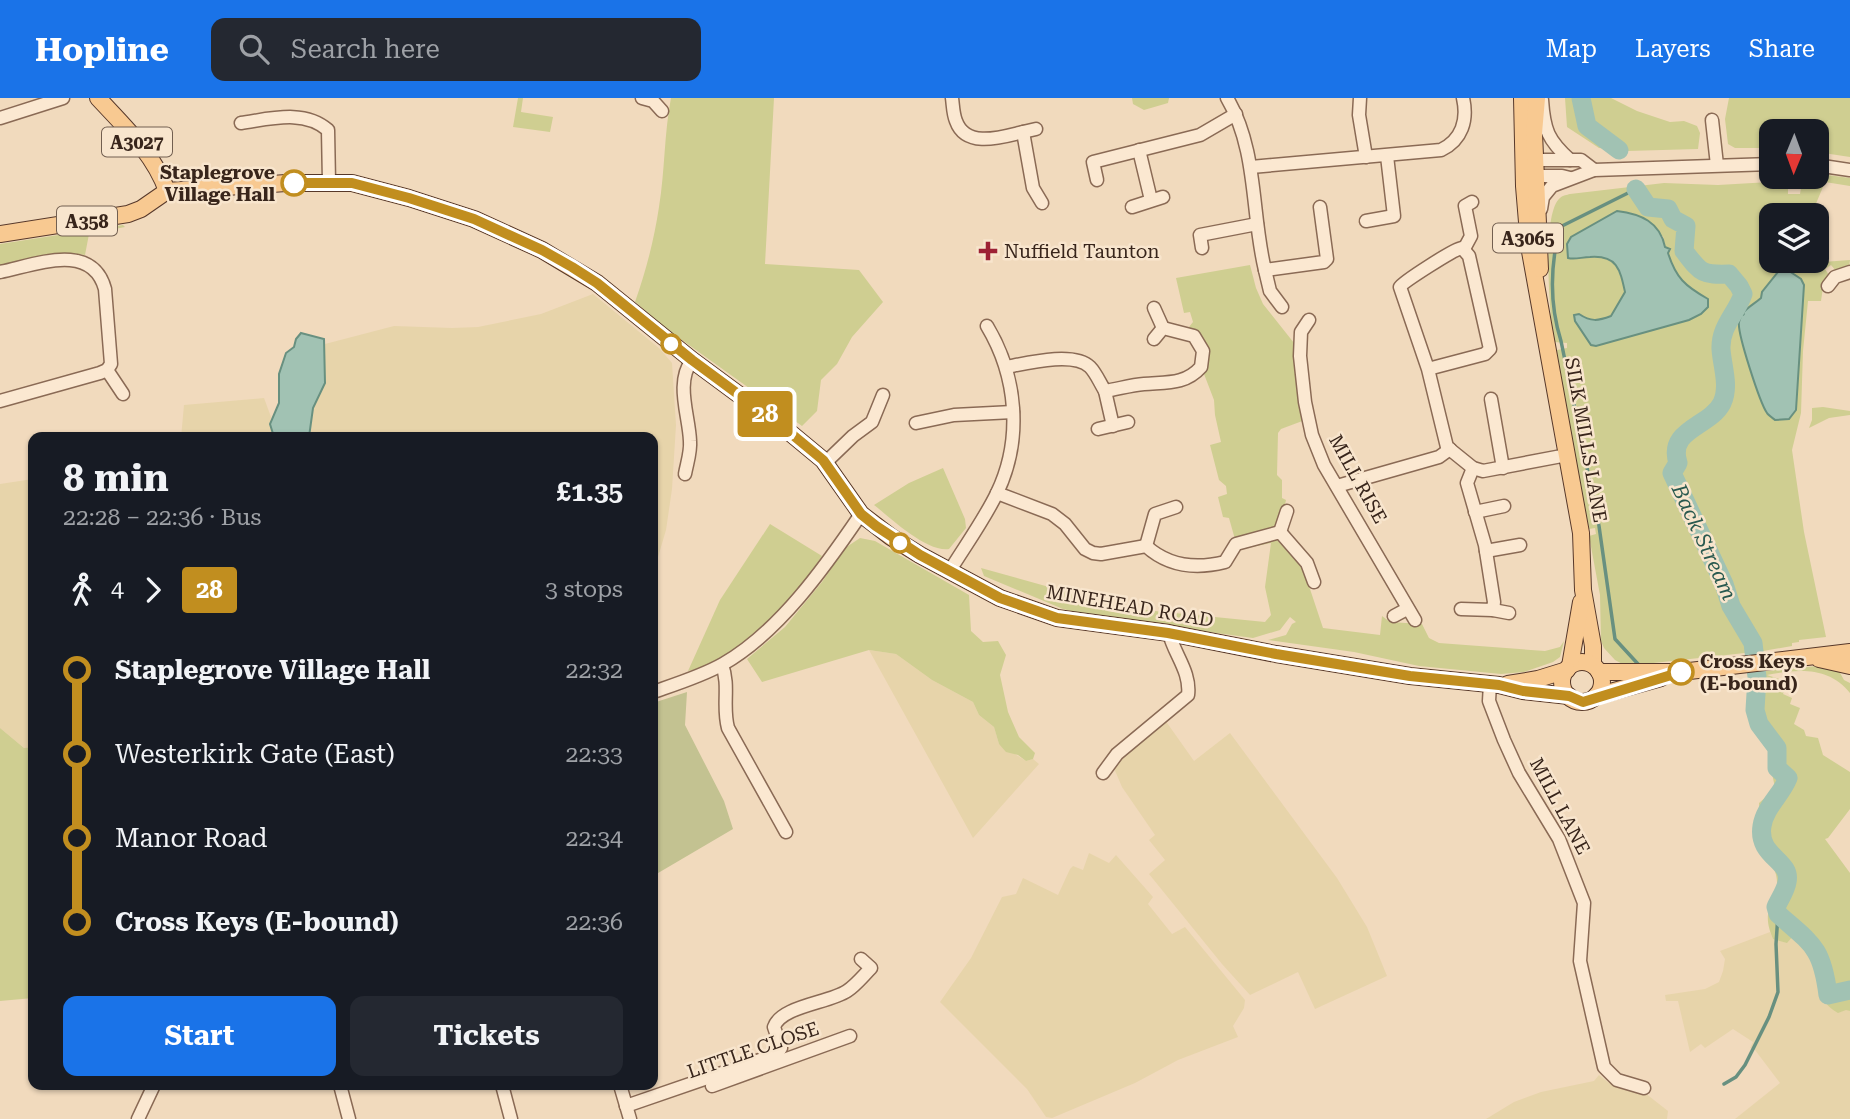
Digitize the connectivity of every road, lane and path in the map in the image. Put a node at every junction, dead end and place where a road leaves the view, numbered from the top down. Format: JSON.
{"nodes":[{"id":1,"x":62,"y":98,"type":"edge"},
{"id":2,"x":98,"y":98,"type":"edge"},
{"id":3,"x":642,"y":98,"type":"edge"},
{"id":4,"x":952,"y":98,"type":"edge"},
{"id":5,"x":1227,"y":98,"type":"edge"},
{"id":6,"x":1360,"y":98,"type":"edge"},
{"id":7,"x":1522,"y":98,"type":"edge"},
{"id":8,"x":1539,"y":98,"type":"edge"},
{"id":9,"x":1469,"y":104,"type":"edge"},
{"id":10,"x":662,"y":111,"type":"dead end"},
{"id":11,"x":1236,"y":114,"type":"junction"},
{"id":12,"x":0,"y":118,"type":"edge"},
{"id":13,"x":1712,"y":120,"type":"dead end"},
{"id":14,"x":241,"y":123,"type":"dead end"},
{"id":15,"x":1139,"y":150,"type":"junction"},
{"id":16,"x":1387,"y":156,"type":"junction"},
{"id":17,"x":1366,"y":157,"type":"junction"},
{"id":18,"x":1570,"y":160,"type":"junction"},
{"id":19,"x":1759,"y":164,"type":"edge"},
{"id":20,"x":1717,"y":165,"type":"junction"},
{"id":21,"x":1251,"y":167,"type":"junction"},
{"id":22,"x":1829,"y":167,"type":"edge"},
{"id":23,"x":1529,"y":168,"type":"junction"},
{"id":24,"x":1594,"y":170,"type":"junction"},
{"id":25,"x":1850,"y":170,"type":"edge"},
{"id":26,"x":1570,"y":178,"type":"junction"},
{"id":27,"x":1097,"y":180,"type":"dead end"},
{"id":28,"x":329,"y":182,"type":"junction"},
{"id":29,"x":167,"y":191,"type":"junction"},
{"id":30,"x":1472,"y":202,"type":"dead end"},
{"id":31,"x":1042,"y":203,"type":"dead end"},
{"id":32,"x":1132,"y":207,"type":"dead end"},
{"id":33,"x":1325,"y":213,"type":"dead end"},
{"id":34,"x":1366,"y":221,"type":"dead end"},
{"id":35,"x":1539,"y":221,"type":"junction"},
{"id":36,"x":1257,"y":224,"type":"junction"},
{"id":37,"x":0,"y":234,"type":"edge"},
{"id":38,"x":1200,"y":235,"type":"dead end"},
{"id":39,"x":1464,"y":249,"type":"junction"},
{"id":40,"x":1265,"y":270,"type":"junction"},
{"id":41,"x":0,"y":272,"type":"edge"},
{"id":42,"x":1850,"y":272,"type":"edge"},
{"id":43,"x":1828,"y":286,"type":"dead end"},
{"id":44,"x":1538,"y":299,"type":"junction"},
{"id":45,"x":1282,"y":307,"type":"dead end"},
{"id":46,"x":1154,"y":308,"type":"dead end"},
{"id":47,"x":1309,"y":320,"type":"dead end"},
{"id":48,"x":987,"y":326,"type":"dead end"},
{"id":49,"x":1163,"y":328,"type":"junction"},
{"id":50,"x":1154,"y":340,"type":"dead end"},
{"id":51,"x":692,"y":360,"type":"junction"},
{"id":52,"x":1007,"y":367,"type":"junction"},
{"id":53,"x":1428,"y":369,"type":"junction"},
{"id":54,"x":107,"y":370,"type":"junction"},
{"id":55,"x":1105,"y":391,"type":"junction"},
{"id":56,"x":123,"y":394,"type":"dead end"},
{"id":57,"x":883,"y":394,"type":"dead end"},
{"id":58,"x":1491,"y":399,"type":"dead end"},
{"id":59,"x":0,"y":401,"type":"edge"},
{"id":60,"x":1013,"y":411,"type":"junction"},
{"id":61,"x":942,"y":416,"type":"junction"},
{"id":62,"x":1128,"y":422,"type":"dead end"},
{"id":63,"x":916,"y":423,"type":"dead end"},
{"id":64,"x":1113,"y":426,"type":"junction"},
{"id":65,"x":1098,"y":429,"type":"dead end"},
{"id":66,"x":946,"y":430,"type":"dead end"},
{"id":67,"x":1450,"y":449,"type":"junction"},
{"id":68,"x":1567,"y":455,"type":"junction"},
{"id":69,"x":825,"y":463,"type":"junction"},
{"id":70,"x":1473,"y":468,"type":"junction"},
{"id":71,"x":1503,"y":468,"type":"junction"},
{"id":72,"x":685,"y":474,"type":"dead end"},
{"id":73,"x":1337,"y":486,"type":"junction"},
{"id":74,"x":997,"y":493,"type":"junction"},
{"id":75,"x":1504,"y":506,"type":"dead end"},
{"id":76,"x":1176,"y":507,"type":"dead end"},
{"id":77,"x":1287,"y":511,"type":"dead end"},
{"id":78,"x":1475,"y":512,"type":"junction"},
{"id":79,"x":861,"y":514,"type":"junction"},
{"id":80,"x":1280,"y":532,"type":"junction"},
{"id":81,"x":1520,"y":545,"type":"dead end"},
{"id":82,"x":1146,"y":546,"type":"junction"},
{"id":83,"x":1486,"y":551,"type":"junction"},
{"id":84,"x":1321,"y":558,"type":"dead end"},
{"id":85,"x":1307,"y":563,"type":"junction"},
{"id":86,"x":949,"y":572,"type":"junction"},
{"id":87,"x":1314,"y":582,"type":"dead end"},
{"id":88,"x":1583,"y":590,"type":"junction"},
{"id":89,"x":1461,"y":609,"type":"dead end"},
{"id":90,"x":1493,"y":610,"type":"junction"},
{"id":91,"x":1509,"y":613,"type":"dead end"},
{"id":92,"x":1394,"y":616,"type":"dead end"},
{"id":93,"x":1168,"y":633,"type":"junction"},
{"id":94,"x":1850,"y":652,"type":"edge"},
{"id":95,"x":1814,"y":658,"type":"junction"},
{"id":96,"x":722,"y":665,"type":"junction"},
{"id":97,"x":1850,"y":666,"type":"edge"},
{"id":98,"x":1569,"y":668,"type":"junction"},
{"id":99,"x":1596,"y":669,"type":"junction"},
{"id":100,"x":1675,"y":672,"type":"junction"},
{"id":101,"x":1494,"y":685,"type":"junction"},
{"id":102,"x":658,"y":690,"type":"edge"},
{"id":103,"x":1569,"y":696,"type":"junction"},
{"id":104,"x":1596,"y":696,"type":"junction"},
{"id":105,"x":1103,"y":773,"type":"dead end"},
{"id":106,"x":786,"y":832,"type":"dead end"},
{"id":107,"x":861,"y":959,"type":"dead end"},
{"id":108,"x":850,"y":1036,"type":"dead end"},
{"id":109,"x":1644,"y":1088,"type":"dead end"},
{"id":110,"x":152,"y":1090,"type":"edge"},
{"id":111,"x":341,"y":1090,"type":"edge"},
{"id":112,"x":503,"y":1090,"type":"edge"},
{"id":113,"x":621,"y":1090,"type":"edge"},
{"id":114,"x":628,"y":1113,"type":"edge"},
{"id":115,"x":138,"y":1119,"type":"edge"},
{"id":116,"x":349,"y":1119,"type":"edge"},
{"id":117,"x":511,"y":1119,"type":"edge"}],
"edges":[{"from":1,"to":12,"type":"street"},
{"from":2,"to":29,"type":"main road","number":"A3027"},
{"from":3,"to":10,"type":"street"},
{"from":4,"to":31,"type":"street"},
{"from":5,"to":11,"type":"street"},
{"from":6,"to":17,"type":"street"},
{"from":7,"to":23,"type":"main road","name":"SILK MILLS LANE","number":"A3065"},
{"from":8,"to":18,"type":"street"},
{"from":8,"to":23,"type":"main road","name":"SILK MILLS LANE","number":"A3065"},
{"from":9,"to":16,"type":"street"},
{"from":11,"to":15,"type":"street"},
{"from":11,"to":21,"type":"street"},
{"from":13,"to":20,"type":"street"},
{"from":14,"to":28,"type":"street"},
{"from":15,"to":27,"type":"street"},
{"from":15,"to":32,"type":"street"},
{"from":16,"to":17,"type":"street"},
{"from":16,"to":34,"type":"street"},
{"from":17,"to":21,"type":"street"},
{"from":18,"to":23,"type":"street"},
{"from":18,"to":24,"type":"street"},
{"from":19,"to":20,"type":"street"},
{"from":20,"to":24,"type":"street"},
{"from":21,"to":36,"type":"street"},
{"from":22,"to":25,"type":"street"},
{"from":23,"to":26,"type":"street"},
{"from":23,"to":35,"type":"main road","name":"SILK MILLS LANE","number":"A3065"},
{"from":23,"to":44,"type":"main road","name":"SILK MILLS LANE","number":"A3065"},
{"from":24,"to":26,"type":"street"},
{"from":26,"to":35,"type":"street"},
{"from":28,"to":29,"type":"main road","name":"MINEHEAD ROAD"},
{"from":28,"to":51,"type":"main road","name":"MINEHEAD ROAD"},
{"from":29,"to":37,"type":"main road","number":"A358"},
{"from":30,"to":39,"type":"street"},
{"from":33,"to":40,"type":"street"},
{"from":35,"to":44,"type":"main road","name":"SILK MILLS LANE","number":"A3065"},
{"from":36,"to":38,"type":"street"},
{"from":36,"to":40,"type":"street"},
{"from":39,"to":53,"type":"street"},
{"from":39,"to":53,"type":"street"},
{"from":40,"to":45,"type":"street"},
{"from":41,"to":54,"type":"street"},
{"from":42,"to":43,"type":"street"},
{"from":44,"to":68,"type":"main road","name":"SILK MILLS LANE","number":"A3065"},
{"from":46,"to":49,"type":"street"},
{"from":47,"to":73,"type":"street","name":"MILL RISE"},
{"from":48,"to":52,"type":"street"},
{"from":49,"to":50,"type":"street"},
{"from":49,"to":55,"type":"street"},
{"from":51,"to":69,"type":"main road","name":"MINEHEAD ROAD"},
{"from":51,"to":72,"type":"street"},
{"from":52,"to":55,"type":"street"},
{"from":52,"to":60,"type":"street"},
{"from":53,"to":67,"type":"street"},
{"from":54,"to":56,"type":"street"},
{"from":54,"to":59,"type":"street"},
{"from":55,"to":64,"type":"street"},
{"from":57,"to":69,"type":"street"},
{"from":58,"to":71,"type":"street"},
{"from":60,"to":61,"type":"street"},
{"from":60,"to":74,"type":"street"},
{"from":61,"to":63,"type":"street"},
{"from":61,"to":66,"type":"street"},
{"from":62,"to":64,"type":"street"},
{"from":64,"to":65,"type":"street"},
{"from":67,"to":70,"type":"street"},
{"from":67,"to":73,"type":"street"},
{"from":68,"to":71,"type":"street"},
{"from":68,"to":88,"type":"main road","name":"SILK MILLS LANE","number":"A3065"},
{"from":69,"to":79,"type":"main road","name":"MINEHEAD ROAD"},
{"from":70,"to":71,"type":"street"},
{"from":70,"to":78,"type":"street"},
{"from":73,"to":92,"type":"street","name":"MILL RISE"},
{"from":74,"to":82,"type":"street"},
{"from":74,"to":86,"type":"street"},
{"from":75,"to":78,"type":"street"},
{"from":76,"to":82,"type":"street"},
{"from":77,"to":80,"type":"street"},
{"from":78,"to":83,"type":"street"},
{"from":79,"to":86,"type":"main road","name":"MINEHEAD ROAD"},
{"from":79,"to":96,"type":"street"},
{"from":80,"to":82,"type":"street"},
{"from":80,"to":85,"type":"street"},
{"from":81,"to":83,"type":"street"},
{"from":83,"to":90,"type":"street"},
{"from":84,"to":85,"type":"street"},
{"from":85,"to":87,"type":"street"},
{"from":86,"to":93,"type":"main road","name":"MINEHEAD ROAD"},
{"from":88,"to":98,"type":"main road","name":"SILK MILLS LANE","number":"A3065"},
{"from":88,"to":99,"type":"main road","name":"SILK MILLS LANE","number":"A3065"},
{"from":89,"to":90,"type":"street"},
{"from":90,"to":91,"type":"street"},
{"from":93,"to":101,"type":"main road","name":"MINEHEAD ROAD"},
{"from":93,"to":105,"type":"street"},
{"from":94,"to":95,"type":"main road"},
{"from":95,"to":97,"type":"main road"},
{"from":95,"to":100,"type":"main road"},
{"from":96,"to":102,"type":"street"},
{"from":96,"to":106,"type":"street"},
{"from":98,"to":99,"type":"main road"},
{"from":98,"to":101,"type":"main road","name":"MINEHEAD ROAD"},
{"from":98,"to":103,"type":"main road"},
{"from":99,"to":100,"type":"main road"},
{"from":99,"to":104,"type":"main road"},
{"from":100,"to":104,"type":"main road"},
{"from":101,"to":103,"type":"main road","name":"MINEHEAD ROAD"},
{"from":101,"to":109,"type":"street","name":"MILL LANE"},
{"from":103,"to":104,"type":"main road"},
{"from":107,"to":114,"type":"street"},
{"from":108,"to":114,"type":"street","name":"LITTLE CLOSE"},
{"from":110,"to":115,"type":"street"},
{"from":111,"to":116,"type":"street"},
{"from":112,"to":117,"type":"street"},
{"from":113,"to":114,"type":"street"}]}
